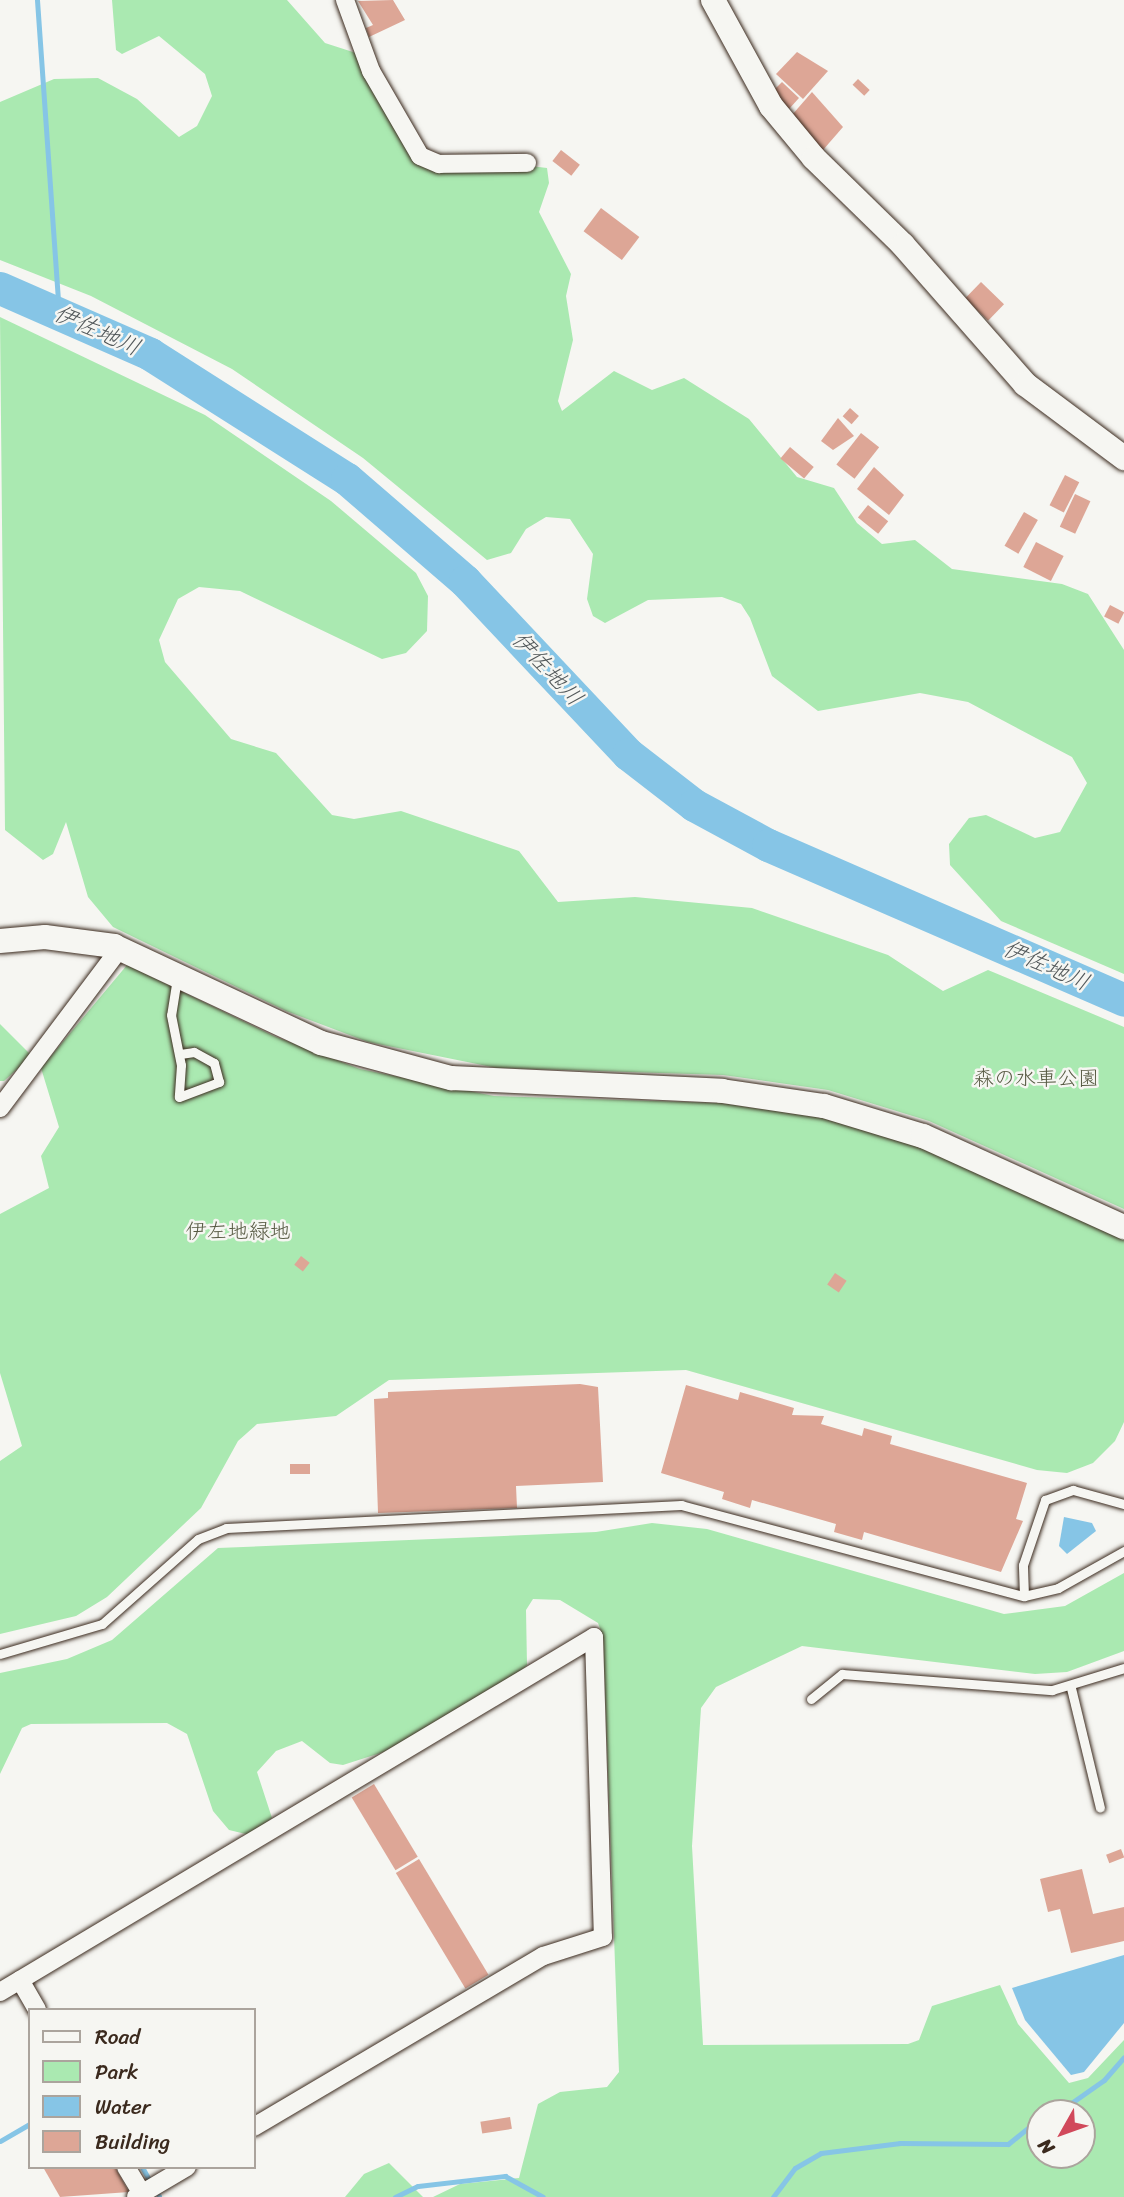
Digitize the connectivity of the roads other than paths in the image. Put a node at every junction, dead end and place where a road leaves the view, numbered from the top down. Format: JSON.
{"nodes":[{"id":1,"x":345,"y":0,"type":"edge"},
{"id":2,"x":713,"y":0,"type":"edge"},
{"id":3,"x":527,"y":163,"type":"dead end"},
{"id":4,"x":1124,"y":458,"type":"edge"},
{"id":5,"x":0,"y":941,"type":"edge"},
{"id":6,"x":120,"y":948,"type":"junction"},
{"id":7,"x":179,"y":972,"type":"junction"},
{"id":8,"x":180,"y":1054,"type":"junction"},
{"id":9,"x":0,"y":1108,"type":"edge"},
{"id":10,"x":1124,"y":1227,"type":"edge"},
{"id":11,"x":1124,"y":1504,"type":"edge"},
{"id":12,"x":1124,"y":1552,"type":"edge"},
{"id":13,"x":1024,"y":1596,"type":"junction"},
{"id":14,"x":0,"y":1654,"type":"edge"},
{"id":15,"x":1124,"y":1668,"type":"edge"},
{"id":16,"x":1071,"y":1688,"type":"junction"},
{"id":17,"x":811,"y":1699,"type":"dead end"},
{"id":18,"x":1100,"y":1808,"type":"dead end"},
{"id":19,"x":20,"y":1980,"type":"junction"},
{"id":20,"x":0,"y":1992,"type":"edge"},
{"id":21,"x":36,"y":2008,"type":"edge"},
{"id":22,"x":256,"y":2126,"type":"edge"},
{"id":23,"x":127,"y":2169,"type":"edge"},
{"id":24,"x":184,"y":2169,"type":"edge"},
{"id":25,"x":140,"y":2196,"type":"edge"}],
"edges":[{"from":1,"to":3,"type":"street"},
{"from":2,"to":4,"type":"street"},
{"from":5,"to":6,"type":"street"},
{"from":6,"to":7,"type":"street"},
{"from":6,"to":9,"type":"street"},
{"from":7,"to":8,"type":"lane"},
{"from":7,"to":10,"type":"street"},
{"from":8,"to":8,"type":"lane"},
{"from":11,"to":13,"type":"lane"},
{"from":12,"to":13,"type":"lane"},
{"from":13,"to":14,"type":"lane"},
{"from":15,"to":16,"type":"lane"},
{"from":16,"to":17,"type":"lane"},
{"from":16,"to":18,"type":"lane"},
{"from":19,"to":20,"type":"street"},
{"from":19,"to":21,"type":"street"},
{"from":19,"to":22,"type":"street"},
{"from":23,"to":25,"type":"street"},
{"from":24,"to":25,"type":"street"}]}
